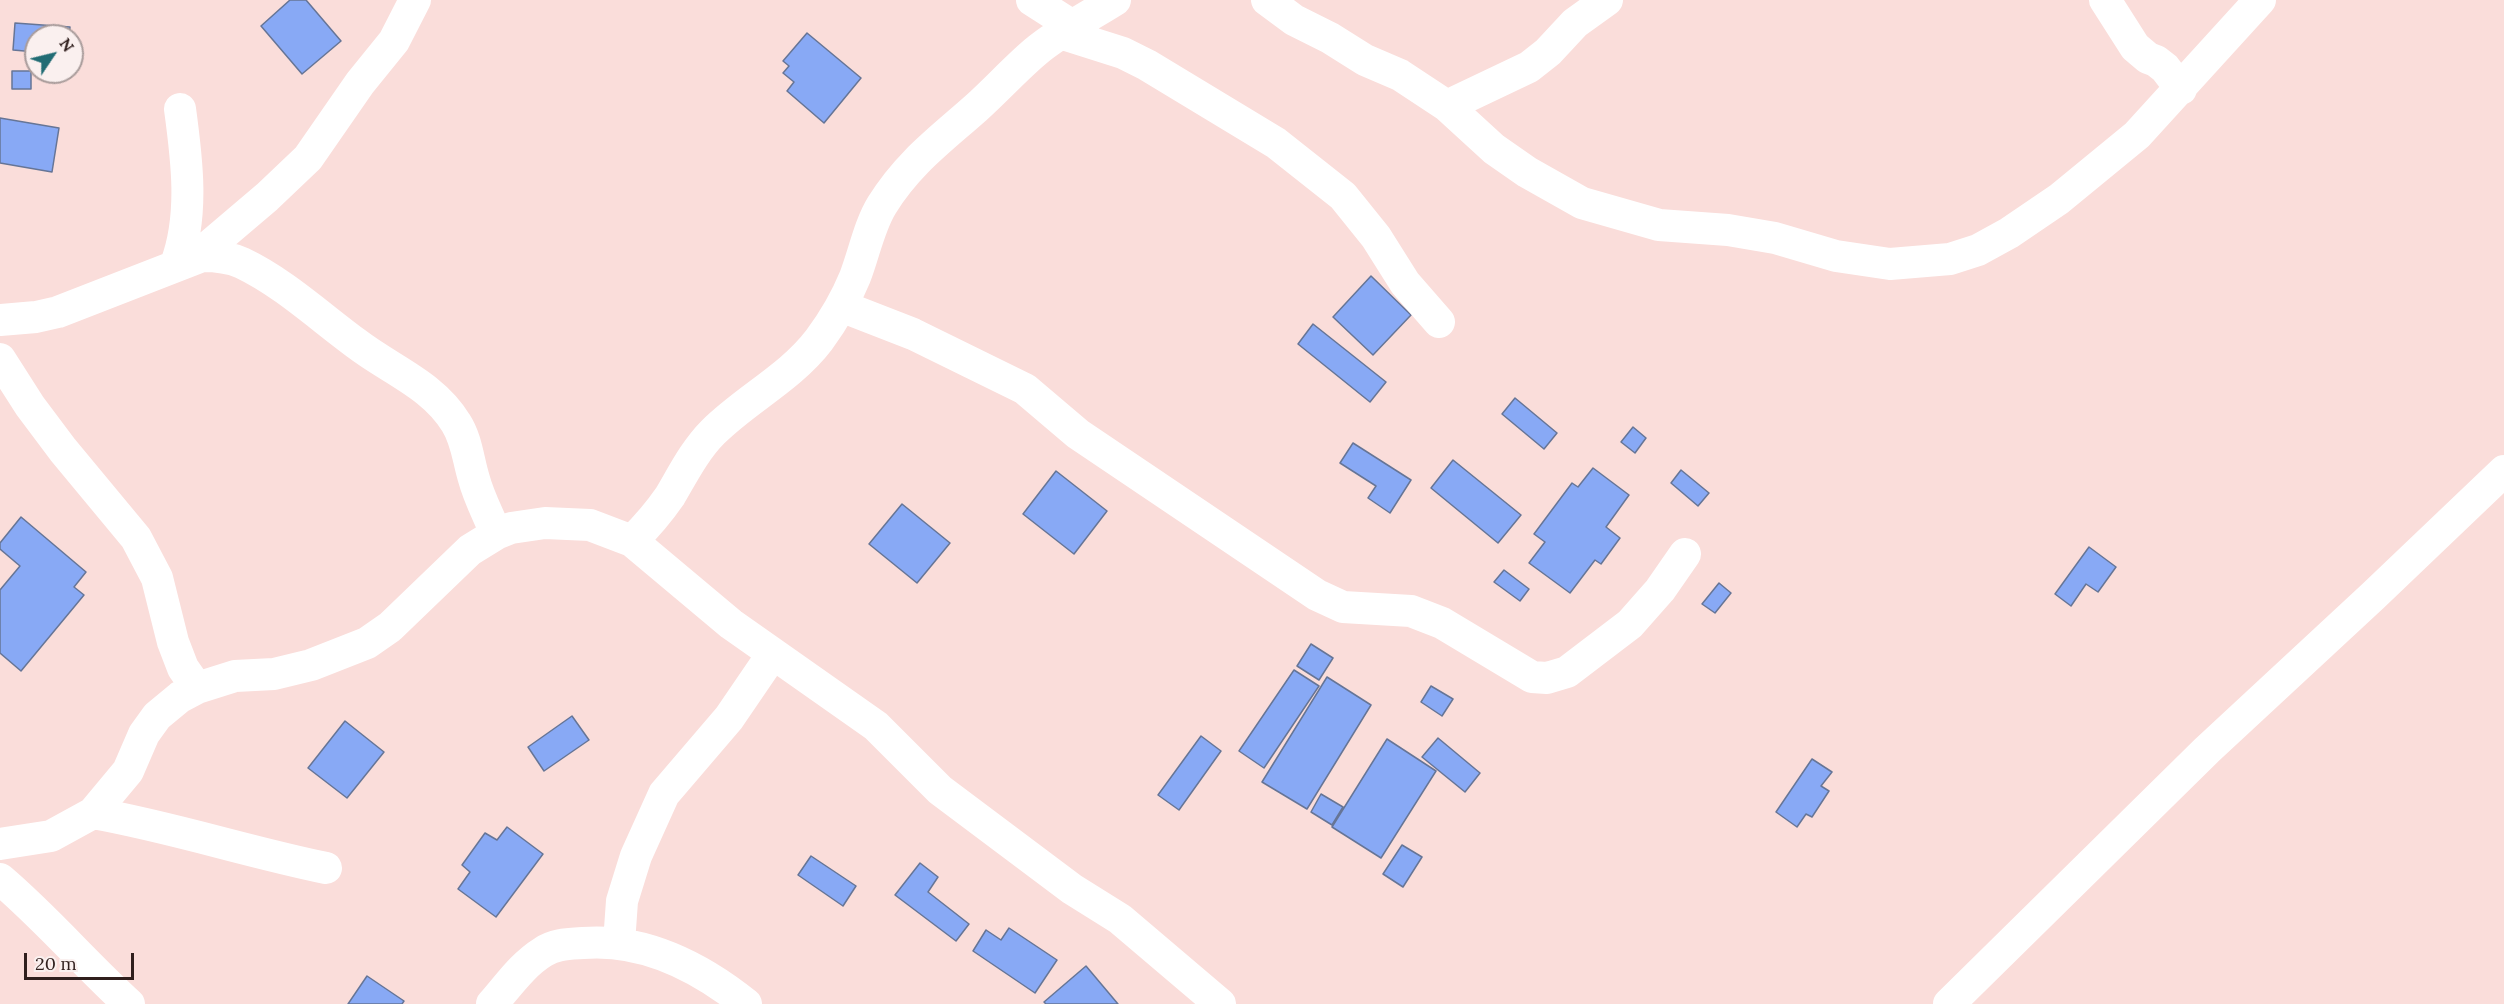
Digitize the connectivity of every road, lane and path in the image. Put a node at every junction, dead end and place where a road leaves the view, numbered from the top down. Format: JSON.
{"nodes":[{"id":1,"x":416,"y":0,"type":"edge"},
{"id":2,"x":1032,"y":0,"type":"edge"},
{"id":3,"x":1115,"y":0,"type":"edge"},
{"id":4,"x":1267,"y":0,"type":"edge"},
{"id":5,"x":2105,"y":0,"type":"edge"},
{"id":6,"x":2259,"y":0,"type":"edge"},
{"id":7,"x":1601,"y":2,"type":"edge"},
{"id":8,"x":1066,"y":29,"type":"junction"},
{"id":9,"x":2181,"y":89,"type":"junction"},
{"id":10,"x":1448,"y":106,"type":"junction"},
{"id":11,"x":180,"y":109,"type":"dead end"},
{"id":12,"x":185,"y":262,"type":"junction"},
{"id":13,"x":840,"y":306,"type":"junction"},
{"id":14,"x":0,"y":320,"type":"edge"},
{"id":15,"x":1439,"y":322,"type":"dead end"},
{"id":16,"x":0,"y":359,"type":"edge"},
{"id":17,"x":2504,"y":471,"type":"edge"},
{"id":18,"x":496,"y":534,"type":"junction"},
{"id":19,"x":632,"y":541,"type":"junction"},
{"id":20,"x":1685,"y":554,"type":"dead end"},
{"id":21,"x":772,"y":655,"type":"junction"},
{"id":22,"x":197,"y":688,"type":"junction"},
{"id":23,"x":93,"y":813,"type":"junction"},
{"id":24,"x":0,"y":844,"type":"edge"},
{"id":25,"x":326,"y":868,"type":"dead end"},
{"id":26,"x":0,"y":879,"type":"edge"},
{"id":27,"x":619,"y":943,"type":"junction"},
{"id":28,"x":129,"y":1004,"type":"edge"},
{"id":29,"x":492,"y":1004,"type":"edge"},
{"id":30,"x":746,"y":1004,"type":"edge"},
{"id":31,"x":1220,"y":1004,"type":"edge"},
{"id":32,"x":1949,"y":1004,"type":"edge"}],
"edges":[{"from":1,"to":12,"type":"street"},
{"from":2,"to":8,"type":"street"},
{"from":3,"to":8,"type":"street"},
{"from":4,"to":10,"type":"street"},
{"from":5,"to":9,"type":"street"},
{"from":6,"to":9,"type":"street"},
{"from":7,"to":10,"type":"street"},
{"from":8,"to":13,"type":"street"},
{"from":8,"to":15,"type":"street"},
{"from":9,"to":10,"type":"street"},
{"from":11,"to":12,"type":"street"},
{"from":12,"to":14,"type":"street"},
{"from":12,"to":18,"type":"street"},
{"from":13,"to":19,"type":"street"},
{"from":13,"to":20,"type":"street"},
{"from":16,"to":22,"type":"street"},
{"from":17,"to":32,"type":"street"},
{"from":18,"to":19,"type":"street"},
{"from":18,"to":22,"type":"street"},
{"from":19,"to":21,"type":"street"},
{"from":21,"to":27,"type":"street"},
{"from":21,"to":31,"type":"street"},
{"from":22,"to":23,"type":"street"},
{"from":23,"to":24,"type":"street"},
{"from":23,"to":25,"type":"street"},
{"from":26,"to":28,"type":"street"},
{"from":27,"to":29,"type":"street"},
{"from":27,"to":30,"type":"street"}]}
